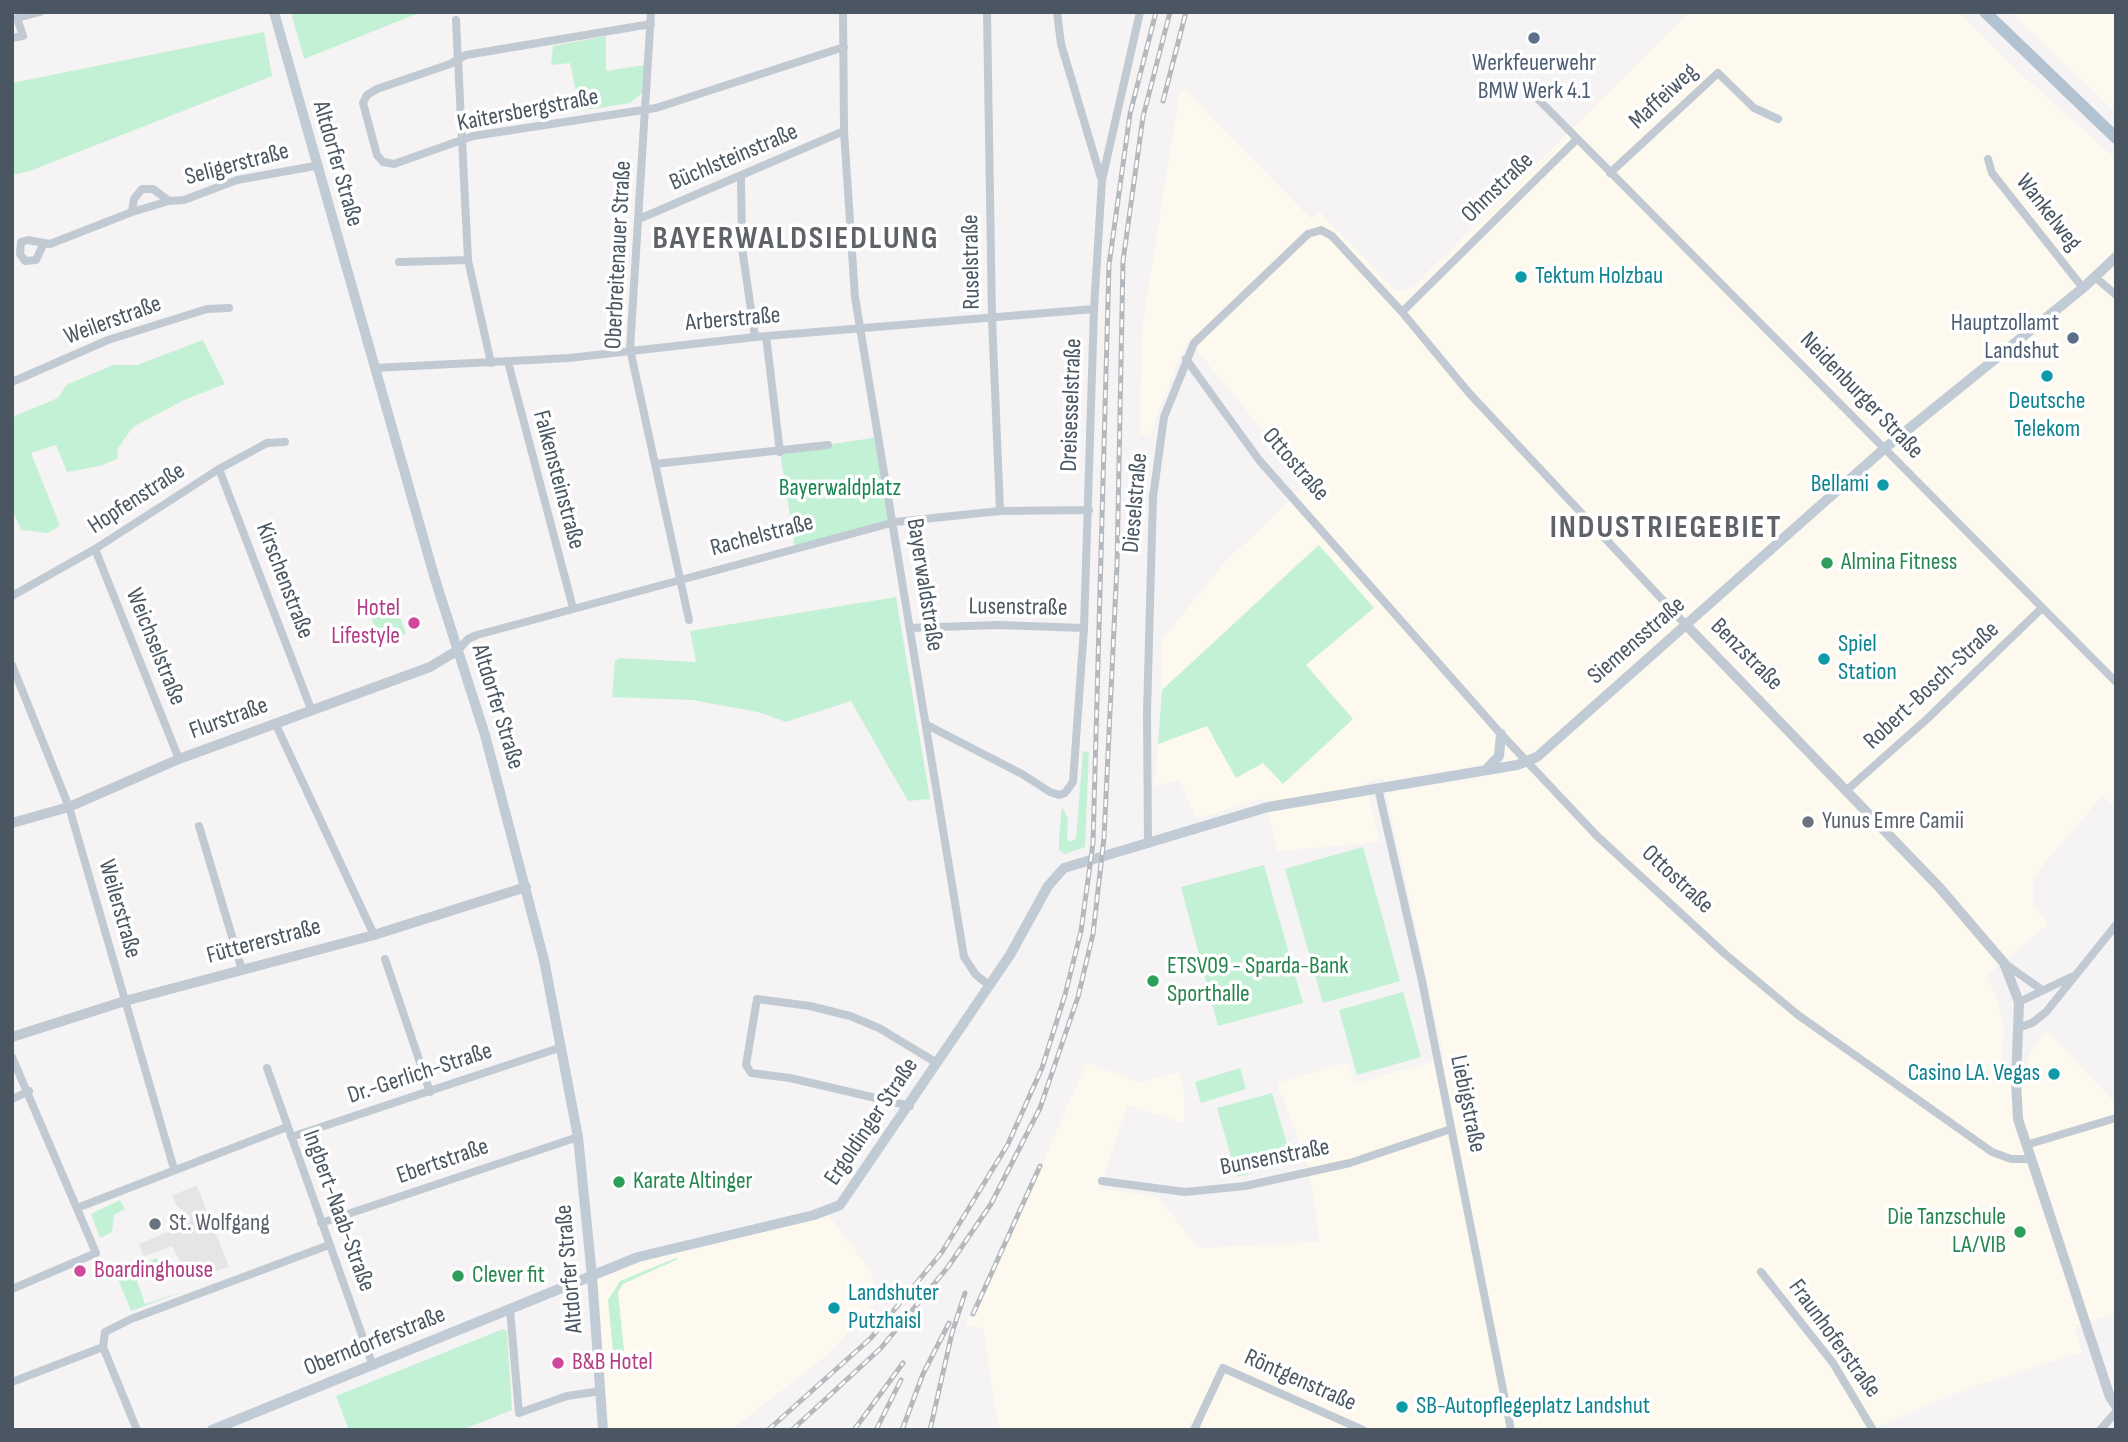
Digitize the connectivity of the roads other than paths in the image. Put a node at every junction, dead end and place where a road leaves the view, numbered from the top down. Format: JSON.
{"nodes":[{"id":1,"x":40,"y":12,"type":"edge"},
{"id":2,"x":274,"y":12,"type":"edge"},
{"id":3,"x":651,"y":12,"type":"edge"},
{"id":4,"x":843,"y":12,"type":"edge"},
{"id":5,"x":987,"y":12,"type":"edge"},
{"id":6,"x":1057,"y":12,"type":"edge"},
{"id":7,"x":1140,"y":12,"type":"edge"},
{"id":8,"x":1985,"y":12,"type":"edge"},
{"id":9,"x":16,"y":15,"type":"edge"},
{"id":10,"x":456,"y":20,"type":"dead end"},
{"id":11,"x":651,"y":24,"type":"junction"},
{"id":12,"x":12,"y":38,"type":"edge"},
{"id":13,"x":844,"y":47,"type":"junction"},
{"id":14,"x":459,"y":60,"type":"junction"},
{"id":15,"x":1532,"y":93,"type":"dead end"},
{"id":16,"x":646,"y":109,"type":"junction"},
{"id":17,"x":1777,"y":119,"type":"dead end"},
{"id":18,"x":845,"y":131,"type":"junction"},
{"id":19,"x":2116,"y":138,"type":"edge"},
{"id":20,"x":1577,"y":139,"type":"junction"},
{"id":21,"x":462,"y":140,"type":"junction"},
{"id":22,"x":1988,"y":159,"type":"dead end"},
{"id":23,"x":315,"y":166,"type":"junction"},
{"id":24,"x":1610,"y":173,"type":"junction"},
{"id":25,"x":741,"y":177,"type":"junction"},
{"id":26,"x":1102,"y":180,"type":"junction"},
{"id":27,"x":169,"y":201,"type":"junction"},
{"id":28,"x":132,"y":212,"type":"junction"},
{"id":29,"x":639,"y":219,"type":"junction"},
{"id":30,"x":1321,"y":230,"type":"joint"},
{"id":31,"x":43,"y":245,"type":"dead end"},
{"id":32,"x":2116,"y":257,"type":"edge"},
{"id":33,"x":468,"y":260,"type":"junction"},
{"id":34,"x":399,"y":262,"type":"dead end"},
{"id":35,"x":2095,"y":276,"type":"junction"},
{"id":36,"x":2083,"y":288,"type":"junction"},
{"id":37,"x":2116,"y":295,"type":"edge"},
{"id":38,"x":229,"y":307,"type":"dead end"},
{"id":39,"x":1094,"y":309,"type":"junction"},
{"id":40,"x":1402,"y":312,"type":"junction"},
{"id":41,"x":992,"y":318,"type":"junction"},
{"id":42,"x":861,"y":330,"type":"junction"},
{"id":43,"x":766,"y":336,"type":"junction"},
{"id":44,"x":755,"y":337,"type":"junction"},
{"id":45,"x":630,"y":349,"type":"junction"},
{"id":46,"x":1185,"y":359,"type":"junction"},
{"id":47,"x":508,"y":362,"type":"junction"},
{"id":48,"x":491,"y":363,"type":"junction"},
{"id":49,"x":375,"y":368,"type":"junction"},
{"id":50,"x":12,"y":382,"type":"edge"},
{"id":51,"x":285,"y":442,"type":"dead end"},
{"id":52,"x":828,"y":445,"type":"dead end"},
{"id":53,"x":1885,"y":448,"type":"junction"},
{"id":54,"x":780,"y":452,"type":"junction"},
{"id":55,"x":654,"y":464,"type":"junction"},
{"id":56,"x":219,"y":469,"type":"junction"},
{"id":57,"x":1088,"y":510,"type":"junction"},
{"id":58,"x":1000,"y":511,"type":"junction"},
{"id":59,"x":895,"y":522,"type":"junction"},
{"id":60,"x":95,"y":549,"type":"junction"},
{"id":61,"x":678,"y":579,"type":"junction"},
{"id":62,"x":12,"y":596,"type":"edge"},
{"id":63,"x":573,"y":608,"type":"junction"},
{"id":64,"x":2042,"y":608,"type":"junction"},
{"id":65,"x":689,"y":620,"type":"dead end"},
{"id":66,"x":1687,"y":626,"type":"junction"},
{"id":67,"x":910,"y":628,"type":"junction"},
{"id":68,"x":1084,"y":628,"type":"junction"},
{"id":69,"x":458,"y":650,"type":"junction"},
{"id":70,"x":12,"y":665,"type":"edge"},
{"id":71,"x":2116,"y":682,"type":"edge"},
{"id":72,"x":311,"y":709,"type":"junction"},
{"id":73,"x":276,"y":725,"type":"junction"},
{"id":74,"x":927,"y":725,"type":"junction"},
{"id":75,"x":1500,"y":734,"type":"junction"},
{"id":76,"x":179,"y":759,"type":"junction"},
{"id":77,"x":1527,"y":762,"type":"junction"},
{"id":78,"x":1486,"y":770,"type":"junction"},
{"id":79,"x":1378,"y":788,"type":"junction"},
{"id":80,"x":1847,"y":790,"type":"junction"},
{"id":81,"x":69,"y":807,"type":"junction"},
{"id":82,"x":12,"y":823,"type":"edge"},
{"id":83,"x":199,"y":826,"type":"dead end"},
{"id":84,"x":1148,"y":844,"type":"junction"},
{"id":85,"x":1088,"y":859,"type":"joint"},
{"id":86,"x":526,"y":887,"type":"junction"},
{"id":87,"x":2116,"y":925,"type":"edge"},
{"id":88,"x":374,"y":935,"type":"junction"},
{"id":89,"x":385,"y":960,"type":"dead end"},
{"id":90,"x":2004,"y":963,"type":"junction"},
{"id":91,"x":243,"y":970,"type":"junction"},
{"id":92,"x":2071,"y":977,"type":"junction"},
{"id":93,"x":989,"y":985,"type":"junction"},
{"id":94,"x":2042,"y":990,"type":"junction"},
{"id":95,"x":125,"y":1001,"type":"junction"},
{"id":96,"x":2020,"y":1002,"type":"junction"},
{"id":97,"x":2021,"y":1027,"type":"junction"},
{"id":98,"x":12,"y":1037,"type":"edge"},
{"id":99,"x":562,"y":1047,"type":"junction"},
{"id":100,"x":12,"y":1057,"type":"edge"},
{"id":101,"x":937,"y":1063,"type":"junction"},
{"id":102,"x":267,"y":1068,"type":"dead end"},
{"id":103,"x":29,"y":1091,"type":"junction"},
{"id":104,"x":430,"y":1092,"type":"junction"},
{"id":105,"x":12,"y":1098,"type":"edge"},
{"id":106,"x":909,"y":1106,"type":"junction"},
{"id":107,"x":2116,"y":1118,"type":"edge"},
{"id":108,"x":287,"y":1126,"type":"junction"},
{"id":109,"x":1451,"y":1129,"type":"junction"},
{"id":110,"x":290,"y":1137,"type":"junction"},
{"id":111,"x":578,"y":1137,"type":"junction"},
{"id":112,"x":2026,"y":1145,"type":"junction"},
{"id":113,"x":2030,"y":1159,"type":"junction"},
{"id":114,"x":174,"y":1169,"type":"junction"},
{"id":115,"x":1102,"y":1181,"type":"dead end"},
{"id":116,"x":76,"y":1208,"type":"junction"},
{"id":117,"x":321,"y":1223,"type":"junction"},
{"id":118,"x":329,"y":1245,"type":"junction"},
{"id":119,"x":1760,"y":1272,"type":"dead end"},
{"id":120,"x":592,"y":1276,"type":"junction"},
{"id":121,"x":13,"y":1289,"type":"edge"},
{"id":122,"x":510,"y":1310,"type":"junction"},
{"id":123,"x":103,"y":1347,"type":"junction"},
{"id":124,"x":373,"y":1366,"type":"junction"},
{"id":125,"x":12,"y":1382,"type":"edge"},
{"id":126,"x":601,"y":1391,"type":"junction"},
{"id":127,"x":2116,"y":1406,"type":"edge"},
{"id":128,"x":2116,"y":1412,"type":"edge"},
{"id":129,"x":137,"y":1430,"type":"edge"},
{"id":130,"x":212,"y":1430,"type":"edge"},
{"id":131,"x":603,"y":1430,"type":"edge"},
{"id":132,"x":1194,"y":1430,"type":"edge"},
{"id":133,"x":1363,"y":1430,"type":"edge"},
{"id":134,"x":1511,"y":1430,"type":"edge"},
{"id":135,"x":1874,"y":1430,"type":"edge"},
{"id":136,"x":2100,"y":1430,"type":"edge"}],
"edges":[{"from":1,"to":9,"type":"street"},
{"from":2,"to":23,"type":"main road","name":"Altdorfer Straße"},
{"from":3,"to":11,"type":"street","name":"Oberbreitenauer Straße"},
{"from":4,"to":13,"type":"street","name":"Bayerwaldstraße"},
{"from":5,"to":41,"type":"street","name":"Ruselstraße"},
{"from":6,"to":26,"type":"street"},
{"from":7,"to":26,"type":"street","name":"Dreisesselstraße"},
{"from":8,"to":19,"type":"main road"},
{"from":9,"to":12,"type":"street"},
{"from":10,"to":14,"type":"street"},
{"from":11,"to":14,"type":"street"},
{"from":11,"to":16,"type":"street","name":"Oberbreitenauer Straße"},
{"from":13,"to":16,"type":"street","name":"Kaitersbergstraße"},
{"from":13,"to":18,"type":"street","name":"Bayerwaldstraße"},
{"from":14,"to":21,"type":"street"},
{"from":14,"to":21,"type":"street","name":"Kaitersbergstraße"},
{"from":15,"to":20,"type":"street"},
{"from":16,"to":21,"type":"street","name":"Kaitersbergstraße"},
{"from":16,"to":29,"type":"street","name":"Oberbreitenauer Straße"},
{"from":17,"to":24,"type":"street","name":"Maffeiweg"},
{"from":18,"to":25,"type":"street","name":"Büchlsteinstraße"},
{"from":18,"to":42,"type":"street","name":"Bayerwaldstraße"},
{"from":20,"to":24,"type":"street","name":"Neidenburger Straße"},
{"from":20,"to":40,"type":"street","name":"Ohmstraße"},
{"from":21,"to":33,"type":"street"},
{"from":22,"to":36,"type":"street","name":"Wankelweg"},
{"from":23,"to":27,"type":"street","name":"Seligerstraße"},
{"from":23,"to":49,"type":"main road","name":"Altdorfer Straße"},
{"from":24,"to":53,"type":"street","name":"Neidenburger Straße"},
{"from":25,"to":29,"type":"street","name":"Büchlsteinstraße"},
{"from":25,"to":44,"type":"street"},
{"from":26,"to":39,"type":"street","name":"Dreisesselstraße"},
{"from":27,"to":28,"type":"street","name":"Seligerstraße"},
{"from":27,"to":28,"type":"street","name":"Seligerstraße"},
{"from":28,"to":31,"type":"street","name":"Seligerstraße"},
{"from":29,"to":45,"type":"street","name":"Oberbreitenauer Straße"},
{"from":30,"to":40,"type":"street","name":"Benzstraße"},
{"from":30,"to":46,"type":"street","name":"Dieselstraße"},
{"from":32,"to":35,"type":"main road","name":"Siemensstraße"},
{"from":33,"to":34,"type":"street"},
{"from":33,"to":48,"type":"street"},
{"from":35,"to":36,"type":"main road","name":"Siemensstraße"},
{"from":35,"to":37,"type":"street"},
{"from":36,"to":53,"type":"main road","name":"Siemensstraße"},
{"from":38,"to":50,"type":"street","name":"Weilerstraße"},
{"from":39,"to":41,"type":"street","name":"Arberstraße"},
{"from":39,"to":57,"type":"street","name":"Dreisesselstraße"},
{"from":40,"to":66,"type":"street","name":"Benzstraße"},
{"from":41,"to":42,"type":"street","name":"Arberstraße"},
{"from":41,"to":58,"type":"street","name":"Ruselstraße"},
{"from":42,"to":43,"type":"street","name":"Arberstraße"},
{"from":42,"to":59,"type":"street","name":"Bayerwaldstraße"},
{"from":43,"to":44,"type":"street","name":"Arberstraße"},
{"from":43,"to":54,"type":"street"},
{"from":44,"to":45,"type":"street","name":"Arberstraße"},
{"from":45,"to":47,"type":"street","name":"Arberstraße"},
{"from":45,"to":55,"type":"street","name":"Oberbreitenauer Straße"},
{"from":46,"to":75,"type":"street","name":"Ottostraße"},
{"from":46,"to":84,"type":"street","name":"Dieselstraße"},
{"from":47,"to":48,"type":"street","name":"Arberstraße"},
{"from":47,"to":63,"type":"street","name":"Falkensteinstraße"},
{"from":48,"to":49,"type":"street","name":"Arberstraße"},
{"from":49,"to":69,"type":"main road","name":"Altdorfer Straße"},
{"from":51,"to":56,"type":"street","name":"Hopfenstraße"},
{"from":52,"to":54,"type":"street"},
{"from":53,"to":64,"type":"street","name":"Neidenburger Straße"},
{"from":53,"to":66,"type":"main road","name":"Siemensstraße"},
{"from":54,"to":55,"type":"street"},
{"from":55,"to":61,"type":"street","name":"Oberbreitenauer Straße"},
{"from":56,"to":60,"type":"street","name":"Hopfenstraße"},
{"from":56,"to":72,"type":"street","name":"Kirschenstraße"},
{"from":57,"to":58,"type":"street","name":"Rachelstraße"},
{"from":57,"to":68,"type":"street","name":"Dreisesselstraße"},
{"from":58,"to":59,"type":"street","name":"Rachelstraße"},
{"from":59,"to":61,"type":"street","name":"Rachelstraße"},
{"from":59,"to":67,"type":"street","name":"Bayerwaldstraße"},
{"from":60,"to":62,"type":"street","name":"Hopfenstraße"},
{"from":60,"to":76,"type":"street","name":"Weichselstraße"},
{"from":61,"to":63,"type":"street","name":"Rachelstraße"},
{"from":61,"to":65,"type":"street","name":"Oberbreitenauer Straße"},
{"from":63,"to":69,"type":"street","name":"Rachelstraße"},
{"from":64,"to":71,"type":"street","name":"Neidenburger Straße"},
{"from":64,"to":80,"type":"street","name":"Robert-Bosch-Straße"},
{"from":66,"to":77,"type":"main road","name":"Siemensstraße"},
{"from":66,"to":80,"type":"street","name":"Benzstraße"},
{"from":67,"to":68,"type":"street","name":"Lusenstraße"},
{"from":67,"to":74,"type":"street","name":"Bayerwaldstraße"},
{"from":68,"to":74,"type":"street","name":"Dreisesselstraße"},
{"from":69,"to":72,"type":"street","name":"Flurstraße"},
{"from":69,"to":86,"type":"main road","name":"Altdorfer Straße"},
{"from":70,"to":81,"type":"street","name":"Weilerstraße"},
{"from":72,"to":73,"type":"street","name":"Flurstraße"},
{"from":73,"to":76,"type":"street","name":"Flurstraße"},
{"from":73,"to":88,"type":"street"},
{"from":74,"to":93,"type":"street","name":"Bayerwaldstraße"},
{"from":75,"to":77,"type":"street","name":"Ottostraße"},
{"from":75,"to":78,"type":"main road"},
{"from":76,"to":81,"type":"street","name":"Flurstraße"},
{"from":77,"to":78,"type":"main road","name":"Siemensstraße"},
{"from":77,"to":113,"type":"street","name":"Ottostraße"},
{"from":78,"to":79,"type":"main road","name":"Siemensstraße"},
{"from":79,"to":84,"type":"main road","name":"Siemensstraße"},
{"from":79,"to":109,"type":"street","name":"Liebigstraße"},
{"from":80,"to":90,"type":"street","name":"Benzstraße"},
{"from":81,"to":82,"type":"street","name":"Flurstraße"},
{"from":81,"to":95,"type":"street","name":"Weilerstraße"},
{"from":83,"to":91,"type":"street"},
{"from":84,"to":85,"type":"main road","name":"Siemensstraße"},
{"from":85,"to":93,"type":"main road","name":"Ergoldinger Straße"},
{"from":86,"to":88,"type":"street","name":"Füttererstraße"},
{"from":86,"to":99,"type":"main road","name":"Altdorfer Straße"},
{"from":87,"to":92,"type":"street"},
{"from":88,"to":91,"type":"street","name":"Füttererstraße"},
{"from":89,"to":104,"type":"street"},
{"from":90,"to":94,"type":"street"},
{"from":90,"to":96,"type":"street","name":"Benzstraße"},
{"from":91,"to":95,"type":"street","name":"Füttererstraße"},
{"from":92,"to":94,"type":"street"},
{"from":92,"to":97,"type":"street"},
{"from":93,"to":101,"type":"main road","name":"Ergoldinger Straße"},
{"from":94,"to":96,"type":"street"},
{"from":95,"to":98,"type":"street","name":"Füttererstraße"},
{"from":95,"to":114,"type":"street","name":"Weilerstraße"},
{"from":96,"to":97,"type":"street","name":"Benzstraße"},
{"from":97,"to":112,"type":"street","name":"Benzstraße"},
{"from":99,"to":104,"type":"street","name":"Dr.-Gerlich-Straße"},
{"from":99,"to":111,"type":"main road","name":"Altdorfer Straße"},
{"from":100,"to":103,"type":"street"},
{"from":101,"to":106,"type":"main road","name":"Ergoldinger Straße"},
{"from":101,"to":106,"type":"street"},
{"from":102,"to":108,"type":"street","name":"Ingbert-Naab-Straße"},
{"from":103,"to":105,"type":"street"},
{"from":103,"to":116,"type":"street"},
{"from":104,"to":110,"type":"street","name":"Dr.-Gerlich-Straße"},
{"from":106,"to":120,"type":"main road","name":"Ergoldinger Straße"},
{"from":107,"to":112,"type":"street"},
{"from":108,"to":110,"type":"street","name":"Ingbert-Naab-Straße"},
{"from":108,"to":114,"type":"street"},
{"from":109,"to":115,"type":"street","name":"Bunsenstraße"},
{"from":109,"to":134,"type":"street","name":"Liebigstraße"},
{"from":110,"to":117,"type":"street","name":"Ingbert-Naab-Straße"},
{"from":111,"to":117,"type":"street","name":"Ebertstraße"},
{"from":111,"to":120,"type":"main road","name":"Altdorfer Straße"},
{"from":112,"to":113,"type":"street","name":"Benzstraße"},
{"from":113,"to":127,"type":"street"},
{"from":114,"to":116,"type":"street"},
{"from":116,"to":121,"type":"street"},
{"from":117,"to":118,"type":"street","name":"Ingbert-Naab-Straße"},
{"from":118,"to":123,"type":"street"},
{"from":118,"to":124,"type":"street","name":"Ingbert-Naab-Straße"},
{"from":119,"to":135,"type":"street","name":"Fraunhoferstraße"},
{"from":120,"to":122,"type":"main road","name":"Oberndorferstraße"},
{"from":120,"to":126,"type":"main road","name":"Altdorfer Straße"},
{"from":122,"to":124,"type":"main road","name":"Oberndorferstraße"},
{"from":122,"to":126,"type":"street"},
{"from":123,"to":125,"type":"street"},
{"from":123,"to":129,"type":"street"},
{"from":124,"to":130,"type":"main road","name":"Oberndorferstraße"},
{"from":126,"to":131,"type":"main road","name":"Altdorfer Straße"},
{"from":128,"to":136,"type":"street"},
{"from":132,"to":133,"type":"street","name":"Röntgenstraße"}]}
